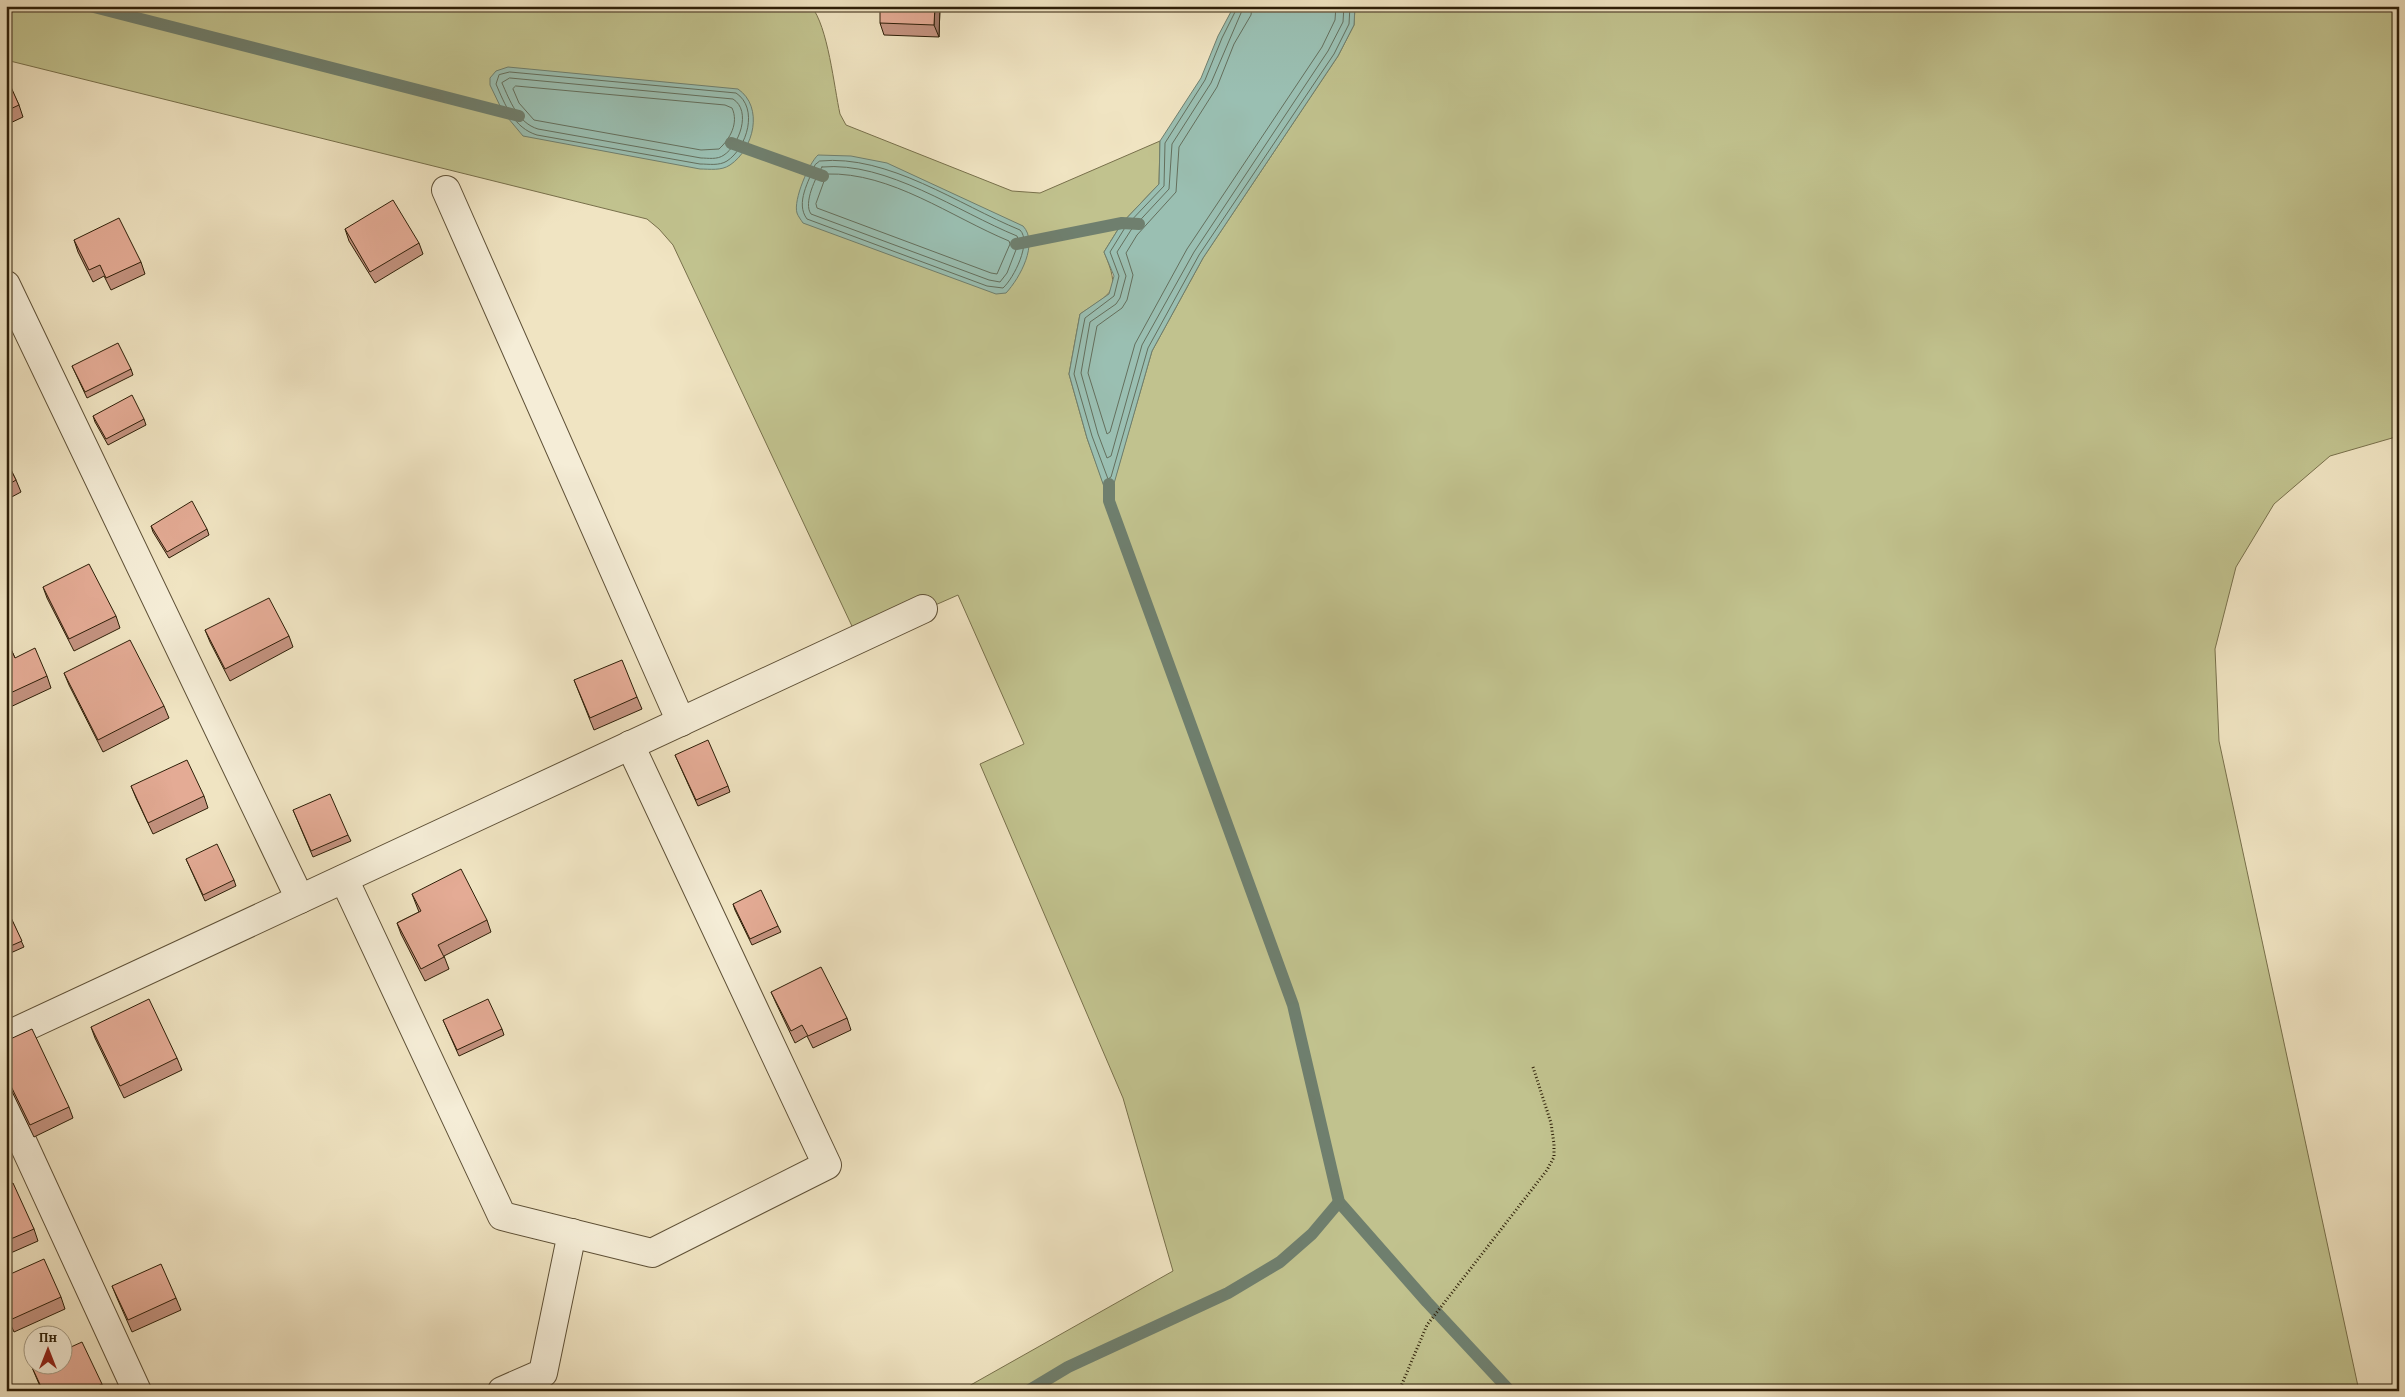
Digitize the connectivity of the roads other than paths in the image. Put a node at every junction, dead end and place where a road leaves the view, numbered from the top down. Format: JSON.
{"nodes":[{"id":1,"x":446,"y":190,"type":"dead end"},
{"id":2,"x":6,"y":285,"type":"edge"},
{"id":3,"x":923,"y":609,"type":"dead end"},
{"id":4,"x":681,"y":722,"type":"junction"},
{"id":5,"x":630,"y":745,"type":"junction"},
{"id":6,"x":344,"y":879,"type":"junction"},
{"id":7,"x":300,"y":899,"type":"junction"},
{"id":8,"x":6,"y":1036,"type":"edge"},
{"id":9,"x":6,"y":1106,"type":"edge"},
{"id":10,"x":572,"y":1233,"type":"junction"},
{"id":11,"x":137,"y":1391,"type":"edge"},
{"id":12,"x":502,"y":1391,"type":"edge"}],
"edges":[{"from":1,"to":4,"type":"street"},
{"from":2,"to":7,"type":"street"},
{"from":3,"to":4,"type":"street"},
{"from":4,"to":5,"type":"street"},
{"from":5,"to":6,"type":"street"},
{"from":5,"to":10,"type":"street"},
{"from":6,"to":7,"type":"street"},
{"from":6,"to":10,"type":"street"},
{"from":7,"to":8,"type":"street"},
{"from":9,"to":11,"type":"street"},
{"from":10,"to":12,"type":"street"}]}
